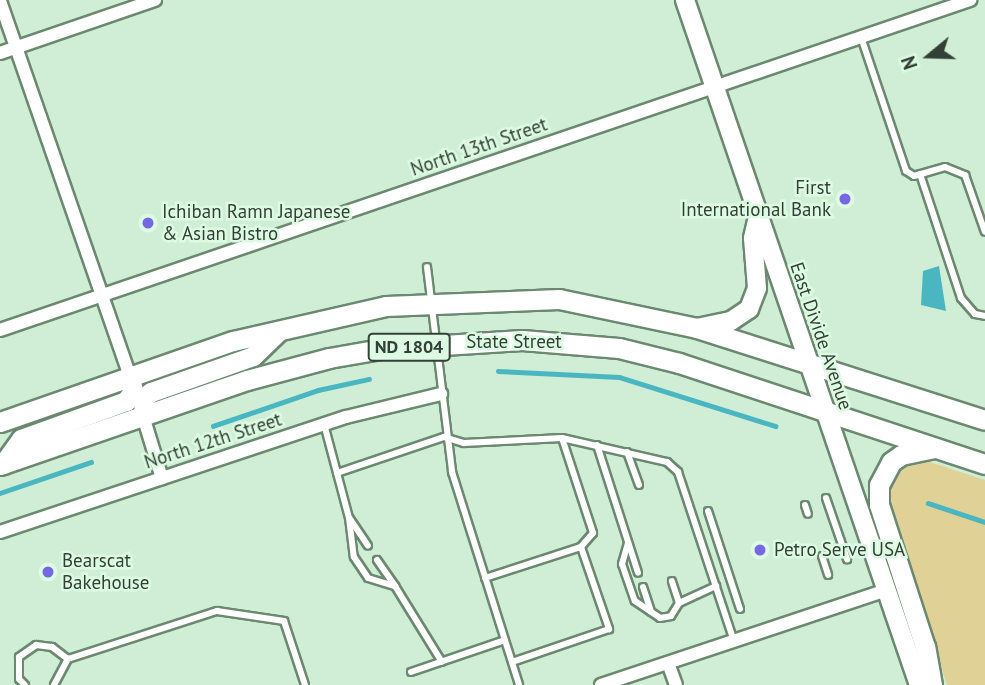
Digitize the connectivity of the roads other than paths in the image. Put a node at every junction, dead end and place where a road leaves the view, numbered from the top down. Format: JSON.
{"nodes":[{"id":1,"x":155,"y":0,"type":"edge"},
{"id":2,"x":685,"y":0,"type":"edge"},
{"id":3,"x":970,"y":0,"type":"edge"},
{"id":4,"x":0,"y":1,"type":"edge"},
{"id":5,"x":934,"y":6,"type":"edge"},
{"id":6,"x":861,"y":37,"type":"junction"},
{"id":7,"x":16,"y":48,"type":"junction"},
{"id":8,"x":0,"y":53,"type":"edge"},
{"id":9,"x":715,"y":88,"type":"junction"},
{"id":10,"x":920,"y":174,"type":"junction"},
{"id":11,"x":758,"y":217,"type":"junction"},
{"id":12,"x":985,"y":232,"type":"edge"},
{"id":13,"x":428,"y":267,"type":"dead end"},
{"id":14,"x":100,"y":296,"type":"junction"},
{"id":15,"x":432,"y":303,"type":"junction"},
{"id":16,"x":985,"y":316,"type":"edge"},
{"id":17,"x":697,"y":328,"type":"junction"},
{"id":18,"x":0,"y":330,"type":"edge"},
{"id":19,"x":280,"y":330,"type":"junction"},
{"id":20,"x":434,"y":344,"type":"junction"},
{"id":21,"x":808,"y":363,"type":"junction"},
{"id":22,"x":130,"y":377,"type":"junction"},
{"id":23,"x":441,"y":394,"type":"junction"},
{"id":24,"x":825,"y":412,"type":"junction"},
{"id":25,"x":143,"y":416,"type":"junction"},
{"id":26,"x":985,"y":420,"type":"edge"},
{"id":27,"x":0,"y":422,"type":"edge"},
{"id":28,"x":324,"y":424,"type":"junction"},
{"id":29,"x":444,"y":437,"type":"junction"},
{"id":30,"x":562,"y":438,"type":"junction"},
{"id":31,"x":597,"y":445,"type":"junction"},
{"id":32,"x":936,"y":447,"type":"junction"},
{"id":33,"x":628,"y":452,"type":"junction"},
{"id":34,"x":2,"y":464,"type":"edge"},
{"id":35,"x":985,"y":464,"type":"edge"},
{"id":36,"x":337,"y":473,"type":"junction"},
{"id":37,"x":162,"y":478,"type":"junction"},
{"id":38,"x":639,"y":485,"type":"dead end"},
{"id":39,"x":826,"y":498,"type":"dead end"},
{"id":40,"x":805,"y":505,"type":"dead end"},
{"id":41,"x":708,"y":510,"type":"dead end"},
{"id":42,"x":808,"y":514,"type":"dead end"},
{"id":43,"x":349,"y":518,"type":"junction"},
{"id":44,"x":0,"y":531,"type":"edge"},
{"id":45,"x":628,"y":543,"type":"junction"},
{"id":46,"x":368,"y":546,"type":"dead end"},
{"id":47,"x":581,"y":547,"type":"junction"},
{"id":48,"x":822,"y":556,"type":"dead end"},
{"id":49,"x":847,"y":559,"type":"dead end"},
{"id":50,"x":377,"y":560,"type":"dead end"},
{"id":51,"x":638,"y":573,"type":"dead end"},
{"id":52,"x":828,"y":575,"type":"dead end"},
{"id":53,"x":485,"y":578,"type":"junction"},
{"id":54,"x":672,"y":581,"type":"dead end"},
{"id":55,"x":394,"y":586,"type":"junction"},
{"id":56,"x":716,"y":586,"type":"junction"},
{"id":57,"x":643,"y":587,"type":"dead end"},
{"id":58,"x":887,"y":590,"type":"junction"},
{"id":59,"x":680,"y":603,"type":"junction"},
{"id":60,"x":740,"y":609,"type":"dead end"},
{"id":61,"x":652,"y":614,"type":"junction"},
{"id":62,"x":505,"y":640,"type":"junction"},
{"id":63,"x":734,"y":641,"type":"junction"},
{"id":64,"x":68,"y":659,"type":"junction"},
{"id":65,"x":442,"y":662,"type":"junction"},
{"id":66,"x":512,"y":662,"type":"junction"},
{"id":67,"x":668,"y":663,"type":"junction"},
{"id":68,"x":411,"y":673,"type":"dead end"},
{"id":69,"x":25,"y":685,"type":"edge"},
{"id":70,"x":54,"y":685,"type":"edge"},
{"id":71,"x":305,"y":685,"type":"edge"},
{"id":72,"x":519,"y":685,"type":"edge"},
{"id":73,"x":601,"y":685,"type":"edge"},
{"id":74,"x":676,"y":685,"type":"edge"},
{"id":75,"x":919,"y":685,"type":"edge"},
{"id":76,"x":932,"y":685,"type":"edge"}],
"edges":[{"from":1,"to":7,"type":"street"},
{"from":2,"to":9,"type":"street","name":"East Divide Avenue"},
{"from":3,"to":5,"type":"street","name":"North 13th Street"},
{"from":4,"to":7,"type":"street"},
{"from":5,"to":6,"type":"street","name":"North 13th Street"},
{"from":6,"to":9,"type":"street","name":"North 13th Street"},
{"from":6,"to":10,"type":"lane"},
{"from":7,"to":8,"type":"street"},
{"from":7,"to":14,"type":"street"},
{"from":9,"to":11,"type":"street","name":"East Divide Avenue"},
{"from":9,"to":14,"type":"street","name":"North 13th Street"},
{"from":10,"to":12,"type":"lane"},
{"from":10,"to":16,"type":"lane"},
{"from":11,"to":17,"type":"street"},
{"from":11,"to":21,"type":"street","name":"East Divide Avenue"},
{"from":13,"to":15,"type":"lane"},
{"from":14,"to":18,"type":"street","name":"North 13th Street"},
{"from":14,"to":22,"type":"street"},
{"from":15,"to":17,"type":"main road","number":"ND 1804"},
{"from":15,"to":19,"type":"main road","number":"ND 1804"},
{"from":15,"to":20,"type":"lane"},
{"from":17,"to":21,"type":"main road","number":"ND 1804"},
{"from":19,"to":22,"type":"main road","number":"ND 1804"},
{"from":19,"to":25,"type":"main road"},
{"from":20,"to":23,"type":"lane"},
{"from":20,"to":24,"type":"main road","name":"State Street","number":"ND 1804"},
{"from":20,"to":25,"type":"main road","name":"State Street","number":"ND 1804"},
{"from":21,"to":24,"type":"street","name":"East Divide Avenue"},
{"from":21,"to":26,"type":"main road","number":"ND 1804"},
{"from":22,"to":27,"type":"main road","number":"ND 1804"},
{"from":22,"to":34,"type":"main road"},
{"from":23,"to":28,"type":"street","name":"North 12th Street"},
{"from":23,"to":29,"type":"lane"},
{"from":24,"to":32,"type":"main road","name":"State Street","number":"ND 1804"},
{"from":24,"to":58,"type":"street","name":"East Divide Avenue"},
{"from":25,"to":34,"type":"main road","name":"State Street","number":"ND 1804"},
{"from":25,"to":37,"type":"street"},
{"from":28,"to":36,"type":"lane"},
{"from":28,"to":37,"type":"street","name":"North 12th Street"},
{"from":29,"to":30,"type":"lane"},
{"from":29,"to":36,"type":"lane"},
{"from":29,"to":53,"type":"lane"},
{"from":30,"to":31,"type":"lane"},
{"from":30,"to":47,"type":"lane"},
{"from":31,"to":33,"type":"lane"},
{"from":31,"to":45,"type":"lane"},
{"from":32,"to":35,"type":"main road","name":"State Street","number":"ND 1804"},
{"from":32,"to":76,"type":"main road"},
{"from":33,"to":38,"type":"lane"},
{"from":33,"to":56,"type":"lane"},
{"from":36,"to":43,"type":"lane"},
{"from":37,"to":44,"type":"street","name":"North 12th Street"},
{"from":39,"to":49,"type":"lane"},
{"from":40,"to":42,"type":"lane"},
{"from":41,"to":60,"type":"lane"},
{"from":43,"to":46,"type":"lane"},
{"from":43,"to":55,"type":"lane"},
{"from":45,"to":51,"type":"lane"},
{"from":45,"to":61,"type":"lane"},
{"from":47,"to":53,"type":"lane"},
{"from":47,"to":66,"type":"lane"},
{"from":48,"to":52,"type":"lane"},
{"from":50,"to":55,"type":"lane"},
{"from":53,"to":62,"type":"lane"},
{"from":54,"to":59,"type":"lane"},
{"from":55,"to":65,"type":"lane"},
{"from":56,"to":59,"type":"lane"},
{"from":56,"to":63,"type":"lane"},
{"from":57,"to":61,"type":"lane"},
{"from":58,"to":63,"type":"street"},
{"from":58,"to":75,"type":"street","name":"East Divide Avenue"},
{"from":59,"to":61,"type":"lane"},
{"from":62,"to":65,"type":"lane"},
{"from":62,"to":66,"type":"lane"},
{"from":63,"to":67,"type":"street"},
{"from":64,"to":69,"type":"lane"},
{"from":64,"to":70,"type":"lane"},
{"from":64,"to":71,"type":"lane"},
{"from":65,"to":68,"type":"lane"},
{"from":66,"to":72,"type":"lane"},
{"from":67,"to":73,"type":"street"},
{"from":67,"to":74,"type":"street"}]}
